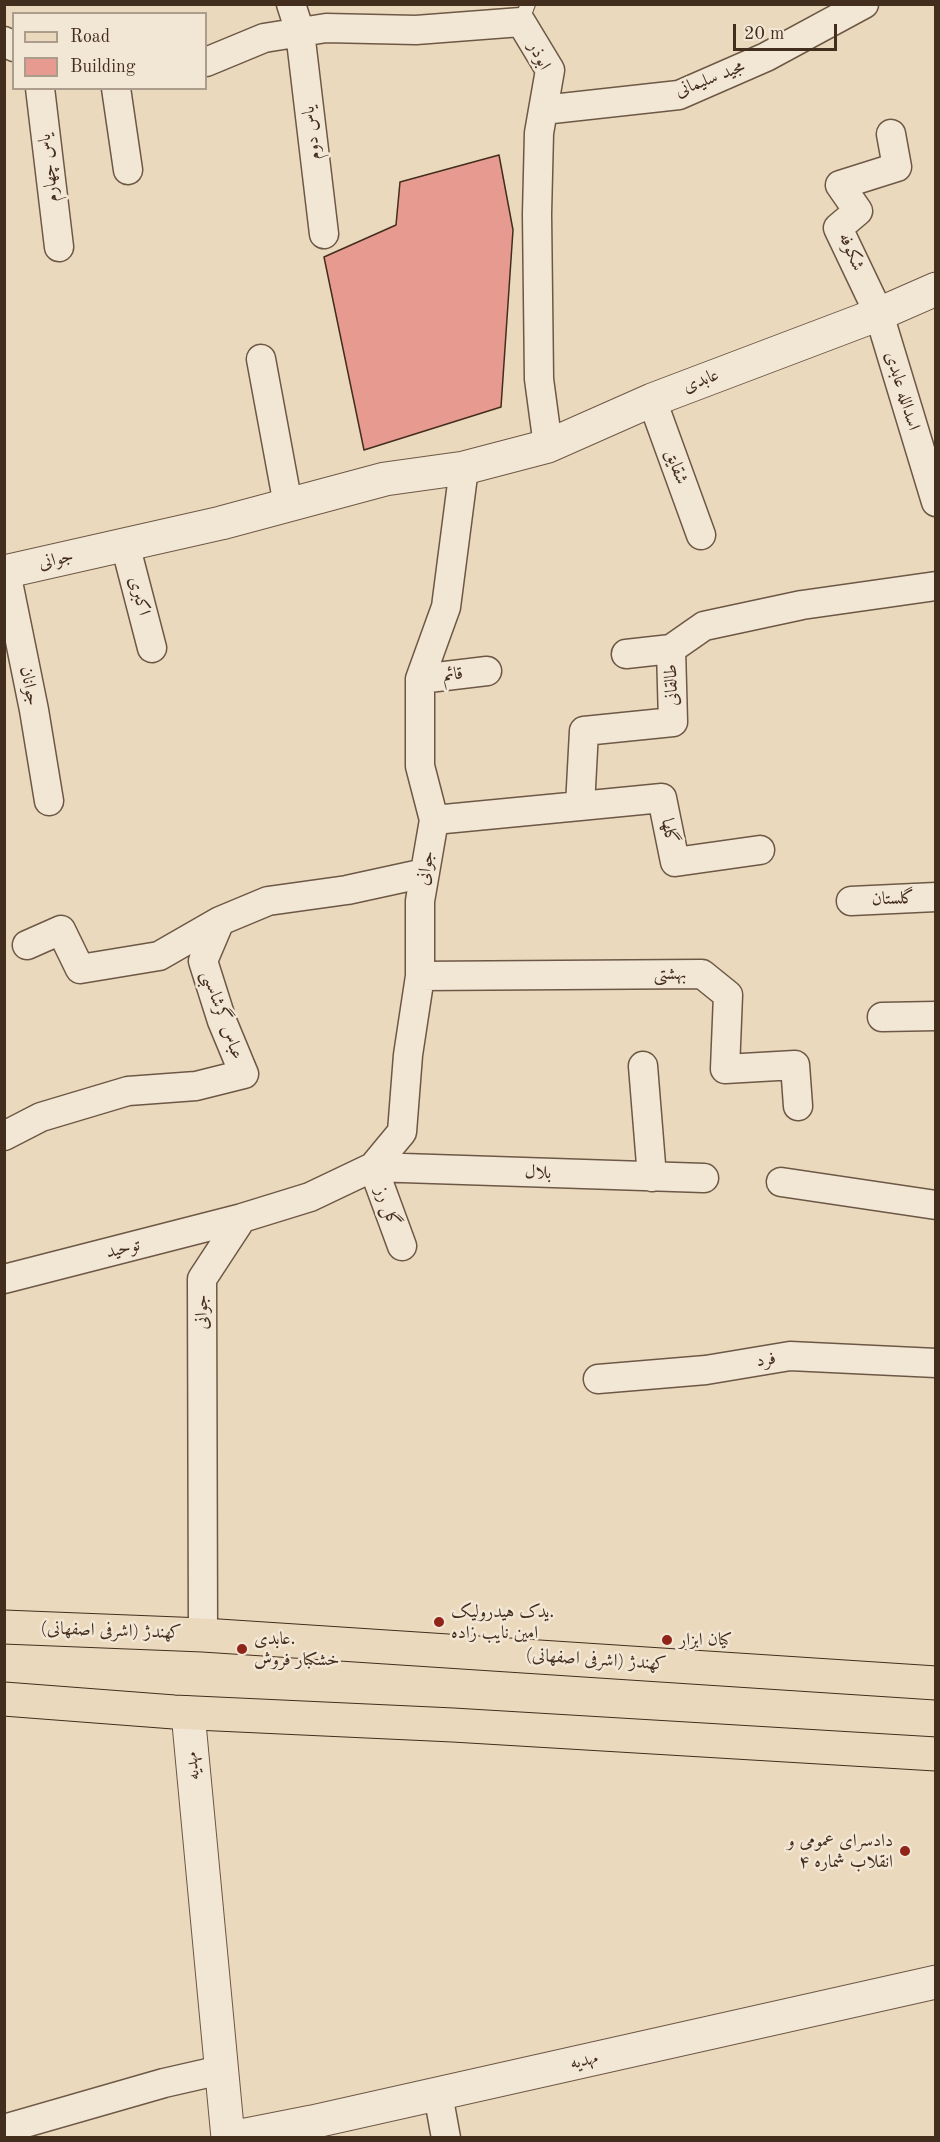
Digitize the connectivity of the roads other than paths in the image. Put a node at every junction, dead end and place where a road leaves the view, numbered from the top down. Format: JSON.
{"nodes":[{"id":1,"x":291,"y":4,"type":"edge"},
{"id":2,"x":864,"y":4,"type":"edge"},
{"id":3,"x":524,"y":14,"type":"edge"},
{"id":4,"x":300,"y":32,"type":"junction"},
{"id":5,"x":207,"y":62,"type":"edge"},
{"id":6,"x":40,"y":90,"type":"edge"},
{"id":7,"x":116,"y":90,"type":"edge"},
{"id":8,"x":543,"y":110,"type":"junction"},
{"id":9,"x":891,"y":134,"type":"dead end"},
{"id":10,"x":128,"y":170,"type":"dead end"},
{"id":11,"x":324,"y":234,"type":"dead end"},
{"id":12,"x":58,"y":247,"type":"dead end"},
{"id":13,"x":936,"y":289,"type":"edge"},
{"id":14,"x":879,"y":314,"type":"junction"},
{"id":15,"x":261,"y":359,"type":"dead end"},
{"id":16,"x":652,"y":400,"type":"junction"},
{"id":17,"x":548,"y":446,"type":"junction"},
{"id":18,"x":464,"y":468,"type":"junction"},
{"id":19,"x":935,"y":498,"type":"edge"},
{"id":20,"x":288,"y":505,"type":"junction"},
{"id":21,"x":701,"y":535,"type":"dead end"},
{"id":22,"x":125,"y":544,"type":"junction"},
{"id":23,"x":5,"y":572,"type":"edge"},
{"id":24,"x":936,"y":586,"type":"edge"},
{"id":25,"x":152,"y":648,"type":"dead end"},
{"id":26,"x":671,"y":649,"type":"junction"},
{"id":27,"x":626,"y":654,"type":"dead end"},
{"id":28,"x":487,"y":671,"type":"dead end"},
{"id":29,"x":420,"y":679,"type":"junction"},
{"id":30,"x":49,"y":801,"type":"dead end"},
{"id":31,"x":580,"y":806,"type":"junction"},
{"id":32,"x":434,"y":820,"type":"junction"},
{"id":33,"x":760,"y":850,"type":"dead end"},
{"id":34,"x":425,"y":873,"type":"junction"},
{"id":35,"x":936,"y":897,"type":"edge"},
{"id":36,"x":851,"y":901,"type":"dead end"},
{"id":37,"x":220,"y":921,"type":"junction"},
{"id":38,"x":27,"y":945,"type":"dead end"},
{"id":39,"x":420,"y":976,"type":"junction"},
{"id":40,"x":936,"y":1016,"type":"edge"},
{"id":41,"x":882,"y":1017,"type":"dead end"},
{"id":42,"x":643,"y":1066,"type":"dead end"},
{"id":43,"x":798,"y":1106,"type":"dead end"},
{"id":44,"x":7,"y":1126,"type":"edge"},
{"id":45,"x":373,"y":1167,"type":"junction"},
{"id":46,"x":652,"y":1177,"type":"junction"},
{"id":47,"x":704,"y":1178,"type":"dead end"},
{"id":48,"x":781,"y":1182,"type":"dead end"},
{"id":49,"x":936,"y":1205,"type":"edge"},
{"id":50,"x":242,"y":1218,"type":"junction"},
{"id":51,"x":402,"y":1246,"type":"dead end"},
{"id":52,"x":4,"y":1279,"type":"edge"},
{"id":53,"x":936,"y":1364,"type":"edge"},
{"id":54,"x":598,"y":1379,"type":"dead end"},
{"id":55,"x":4,"y":1627,"type":"edge"},
{"id":56,"x":203,"y":1635,"type":"junction"},
{"id":57,"x":936,"y":1683,"type":"edge"},
{"id":58,"x":4,"y":1699,"type":"edge"},
{"id":59,"x":188,"y":1713,"type":"junction"},
{"id":60,"x":936,"y":1754,"type":"edge"},
{"id":61,"x":936,"y":1982,"type":"edge"},
{"id":62,"x":221,"y":2070,"type":"junction"},
{"id":63,"x":438,"y":2094,"type":"junction"},
{"id":64,"x":4,"y":2129,"type":"edge"},
{"id":65,"x":312,"y":2130,"type":"edge"},
{"id":66,"x":230,"y":2138,"type":"edge"},
{"id":67,"x":446,"y":2138,"type":"edge"}],
"edges":[{"from":1,"to":4,"type":"street","name":"یاس دوم"},
{"from":2,"to":8,"type":"street","name":"مجید سلیمانی"},
{"from":3,"to":4,"type":"street","name":"ابوذر"},
{"from":3,"to":8,"type":"street","name":"ابوذر"},
{"from":4,"to":5,"type":"street","name":"ابوذر"},
{"from":4,"to":11,"type":"street","name":"یاس دوم"},
{"from":6,"to":12,"type":"street","name":"یاس چهارم"},
{"from":7,"to":10,"type":"street"},
{"from":8,"to":17,"type":"street","name":"ابوذر"},
{"from":9,"to":14,"type":"street","name":"شکوفه"},
{"from":13,"to":14,"type":"street","name":"عابدی"},
{"from":14,"to":16,"type":"street","name":"عابدی"},
{"from":14,"to":19,"type":"street","name":"اسدالله عابدی"},
{"from":15,"to":20,"type":"street"},
{"from":16,"to":17,"type":"street","name":"عابدی"},
{"from":16,"to":21,"type":"street","name":"شقایق"},
{"from":17,"to":18,"type":"street","name":"عابدی"},
{"from":18,"to":20,"type":"street","name":"جوانی"},
{"from":18,"to":29,"type":"street","name":"جوانی"},
{"from":20,"to":22,"type":"street","name":"جوانی"},
{"from":22,"to":23,"type":"street","name":"جوانی"},
{"from":22,"to":25,"type":"street","name":"اکبری"},
{"from":23,"to":30,"type":"street","name":"جوانان"},
{"from":24,"to":26,"type":"street","name":"طالقانی"},
{"from":26,"to":27,"type":"street"},
{"from":26,"to":31,"type":"street","name":"طالقانی"},
{"from":28,"to":29,"type":"street","name":"قائم"},
{"from":29,"to":32,"type":"street","name":"جوانی"},
{"from":31,"to":32,"type":"street"},
{"from":31,"to":33,"type":"street","name":"گلها"},
{"from":32,"to":34,"type":"street","name":"جوانی"},
{"from":34,"to":37,"type":"street"},
{"from":34,"to":39,"type":"street","name":"جوانی"},
{"from":35,"to":36,"type":"street","name":"گلستان"},
{"from":37,"to":38,"type":"street"},
{"from":37,"to":44,"type":"street","name":"عباس گرشاسبی"},
{"from":39,"to":43,"type":"street","name":"بهشتی"},
{"from":39,"to":45,"type":"street","name":"جوانی"},
{"from":40,"to":41,"type":"street"},
{"from":42,"to":46,"type":"street"},
{"from":45,"to":46,"type":"street","name":"بلال"},
{"from":45,"to":50,"type":"street","name":"جوانی"},
{"from":45,"to":51,"type":"street","name":"گل رز"},
{"from":46,"to":47,"type":"street","name":"بلال"},
{"from":48,"to":49,"type":"street"},
{"from":50,"to":52,"type":"street","name":"توحید"},
{"from":50,"to":56,"type":"street","name":"جوانی"},
{"from":53,"to":54,"type":"street","name":"فرد"},
{"from":55,"to":56,"type":"main road","name":"کهندژ (اشرفی اصفهانی)"},
{"from":56,"to":57,"type":"main road","name":"کهندژ (اشرفی اصفهانی)"},
{"from":58,"to":59,"type":"main road"},
{"from":59,"to":60,"type":"main road"},
{"from":59,"to":62,"type":"street","name":"مهدیه"},
{"from":61,"to":63,"type":"street","name":"مهدیه"},
{"from":62,"to":64,"type":"street"},
{"from":62,"to":66,"type":"street","name":"مهدیه"},
{"from":63,"to":65,"type":"street","name":"مهدیه"},
{"from":63,"to":67,"type":"street"},
{"from":65,"to":66,"type":"street","name":"مهدیه"}]}
